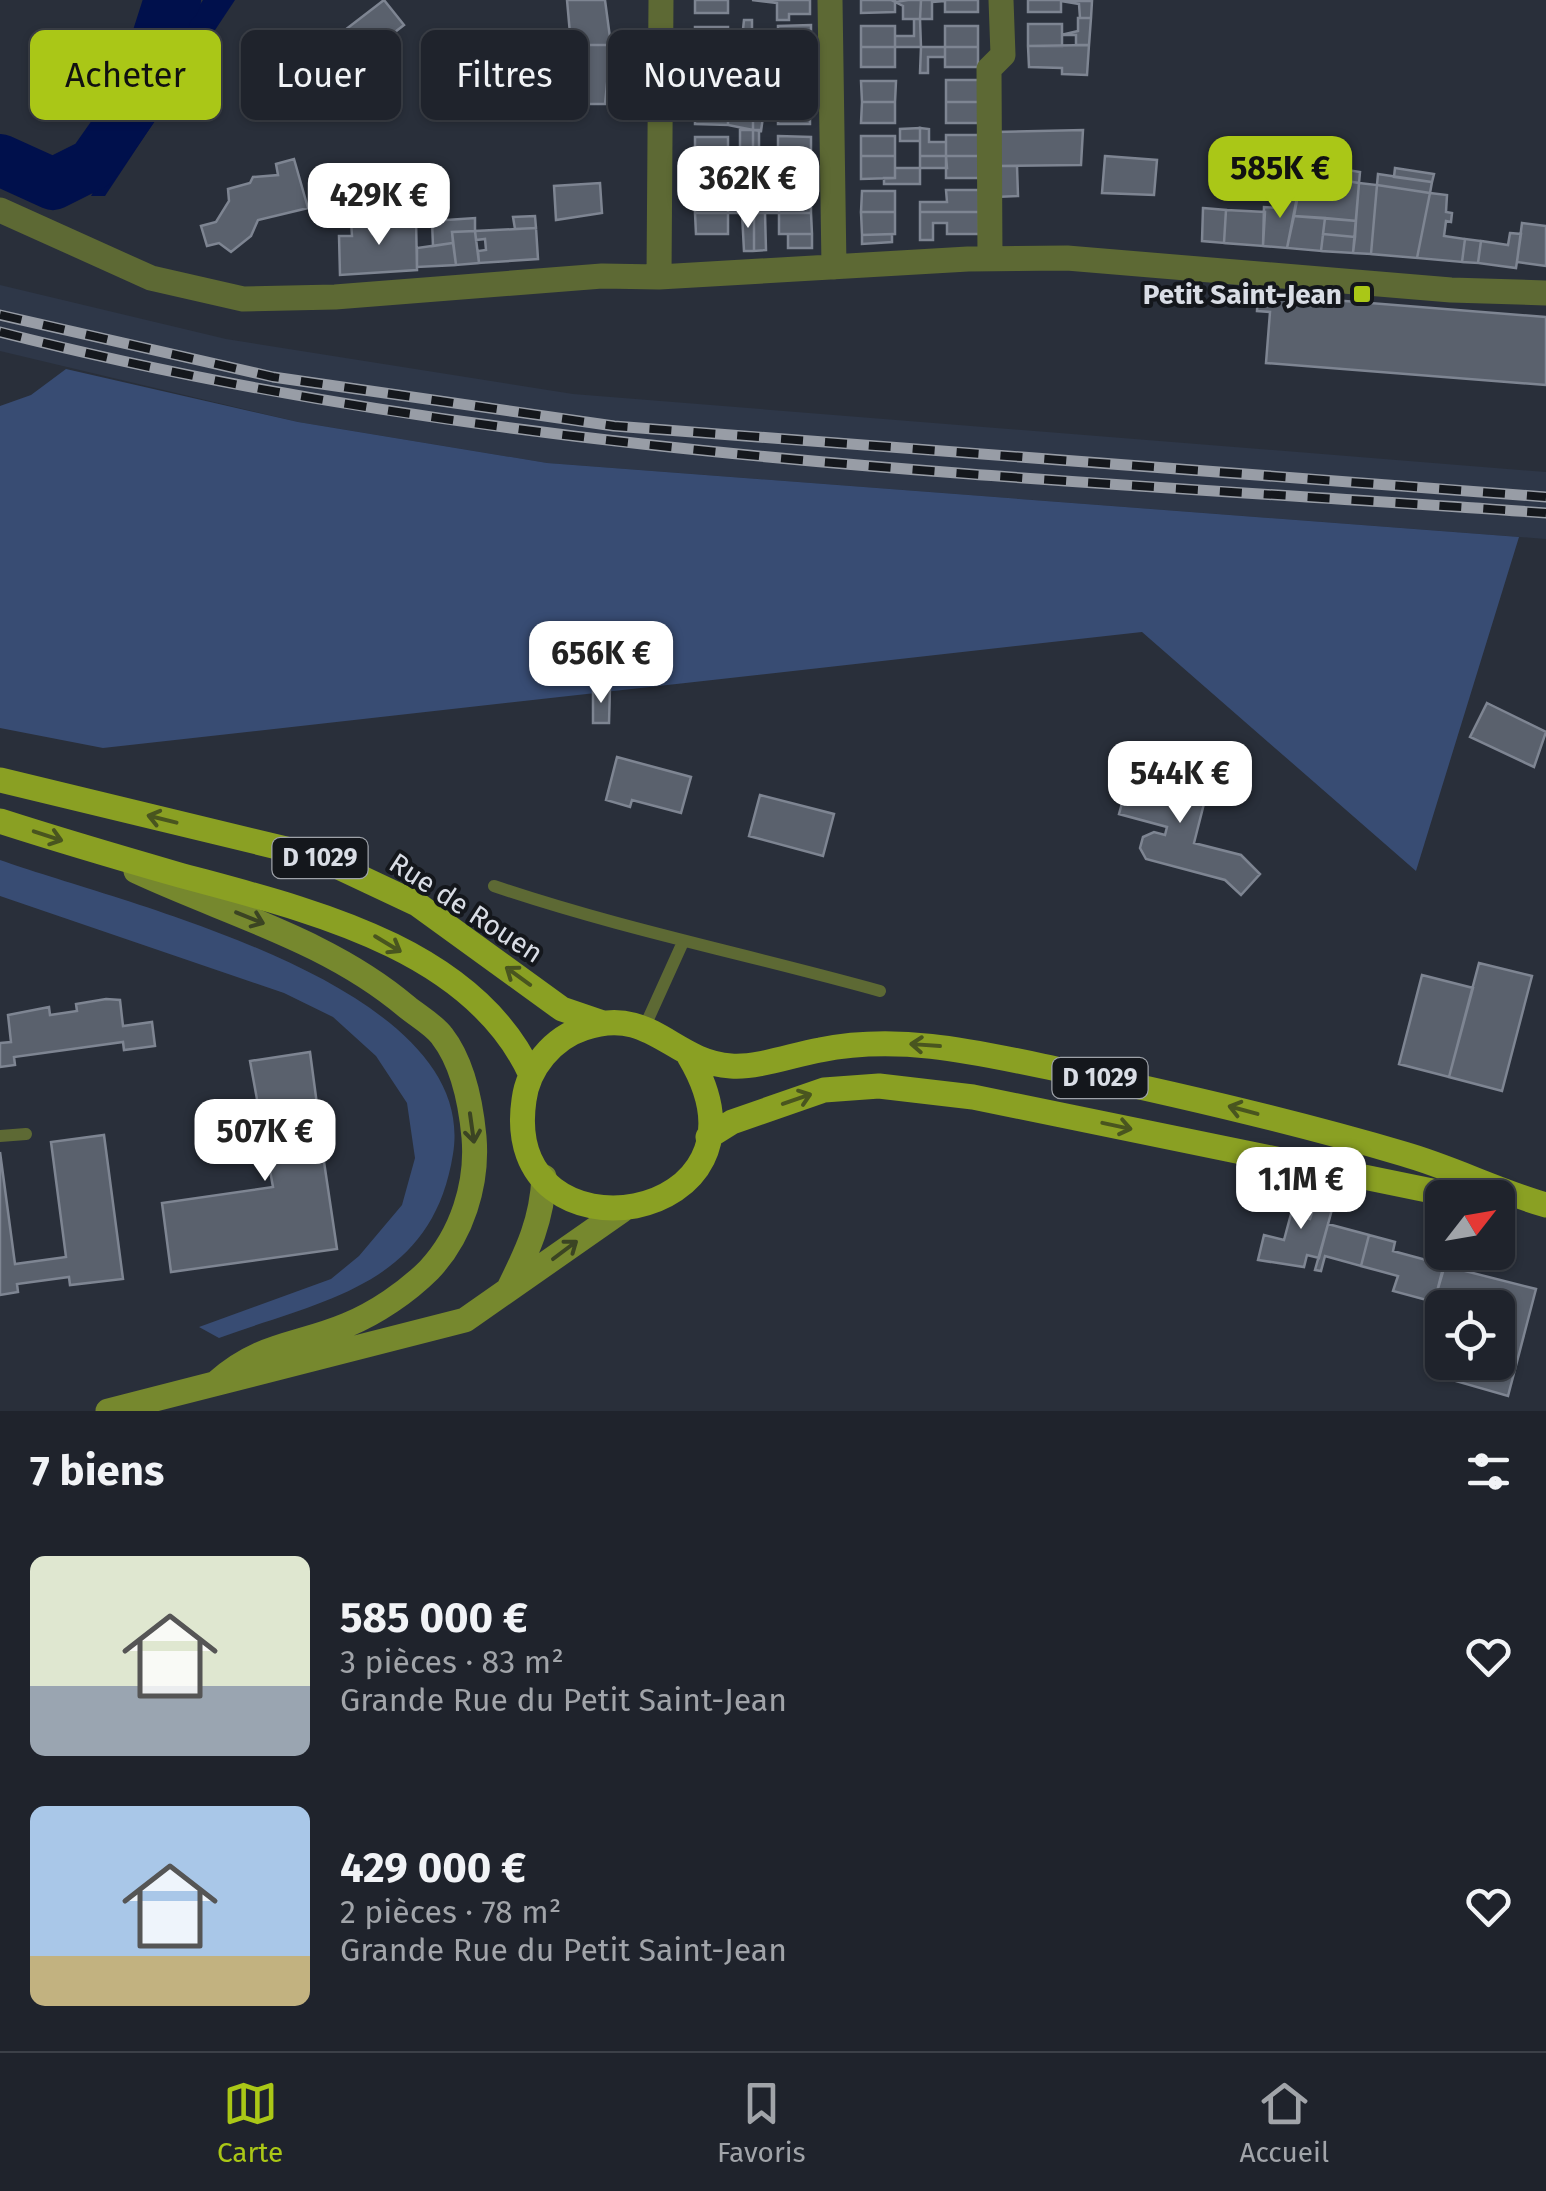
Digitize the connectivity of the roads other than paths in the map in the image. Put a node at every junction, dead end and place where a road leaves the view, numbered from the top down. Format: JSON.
{"nodes":[{"id":1,"x":660,"y":0,"type":"edge"},
{"id":2,"x":830,"y":0,"type":"edge"},
{"id":3,"x":1000,"y":0,"type":"edge"},
{"id":4,"x":0,"y":210,"type":"edge"},
{"id":5,"x":990,"y":258,"type":"junction"},
{"id":6,"x":834,"y":267,"type":"junction"},
{"id":7,"x":659,"y":277,"type":"junction"},
{"id":8,"x":1546,"y":293,"type":"edge"},
{"id":9,"x":0,"y":780,"type":"edge"},
{"id":10,"x":0,"y":821,"type":"edge"},
{"id":11,"x":96,"y":852,"type":"junction"},
{"id":12,"x":494,"y":886,"type":"dead end"},
{"id":13,"x":682,"y":942,"type":"junction"},
{"id":14,"x":880,"y":991,"type":"dead end"},
{"id":15,"x":603,"y":1023,"type":"junction"},
{"id":16,"x":645,"y":1026,"type":"junction"},
{"id":17,"x":688,"y":1056,"type":"junction"},
{"id":18,"x":532,"y":1075,"type":"junction"},
{"id":19,"x":26,"y":1134,"type":"dead end"},
{"id":20,"x":0,"y":1136,"type":"edge"},
{"id":21,"x":708,"y":1138,"type":"junction"},
{"id":22,"x":544,"y":1177,"type":"junction"},
{"id":23,"x":1476,"y":1180,"type":"edge"},
{"id":24,"x":1425,"y":1189,"type":"edge"},
{"id":25,"x":1515,"y":1196,"type":"edge"},
{"id":26,"x":1546,"y":1205,"type":"edge"},
{"id":27,"x":620,"y":1211,"type":"junction"},
{"id":28,"x":509,"y":1288,"type":"junction"},
{"id":29,"x":217,"y":1382,"type":"junction"},
{"id":30,"x":108,"y":1411,"type":"edge"}],
"edges":[{"from":1,"to":7,"type":"street"},
{"from":2,"to":6,"type":"street"},
{"from":3,"to":5,"type":"street"},
{"from":4,"to":7,"type":"street"},
{"from":5,"to":6,"type":"street"},
{"from":5,"to":8,"type":"street"},
{"from":6,"to":7,"type":"street"},
{"from":15,"to":9,"type":"main road","name":"Rue de Rouen","number":"D 1029","one_way":true},
{"from":10,"to":11,"type":"main road","number":"D 1029","one_way":true},
{"from":11,"to":18,"type":"main road","number":"D 1029","one_way":true},
{"from":11,"to":29,"type":"street","one_way":true},
{"from":12,"to":13,"type":"lane"},
{"from":13,"to":14,"type":"lane"},
{"from":13,"to":16,"type":"lane"},
{"from":15,"to":16,"type":"main road"},
{"from":15,"to":18,"type":"main road"},
{"from":16,"to":17,"type":"main road"},
{"from":17,"to":21,"type":"main road"},
{"from":23,"to":17,"type":"main road","number":"D 1029","one_way":true},
{"from":18,"to":22,"type":"main road"},
{"from":19,"to":20,"type":"lane"},
{"from":21,"to":24,"type":"main road","number":"D 1029","one_way":true},
{"from":21,"to":27,"type":"main road"},
{"from":22,"to":27,"type":"main road"},
{"from":22,"to":28,"type":"street"},
{"from":25,"to":26,"type":"main road","number":"D 1029"},
{"from":28,"to":27,"type":"street","one_way":true},
{"from":28,"to":29,"type":"street"},
{"from":29,"to":30,"type":"street"}]}
